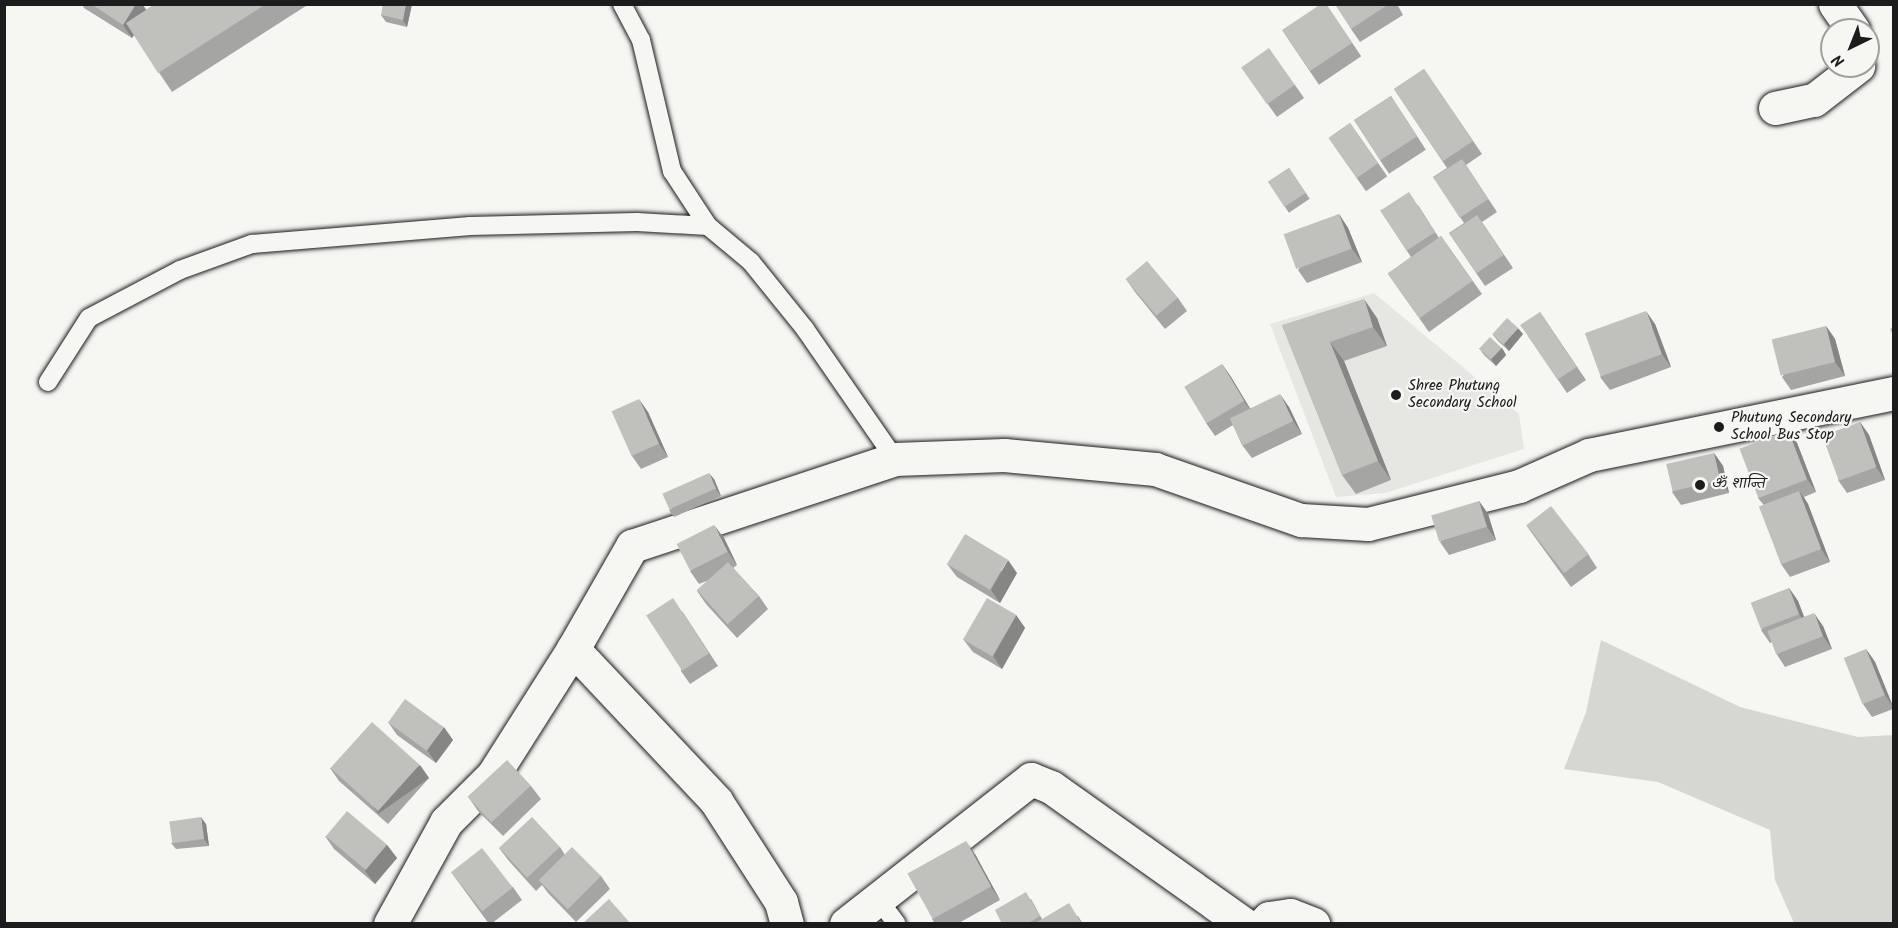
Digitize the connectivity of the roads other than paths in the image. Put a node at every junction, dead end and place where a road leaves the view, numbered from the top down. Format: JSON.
{"nodes":[{"id":1,"x":622,"y":4,"type":"edge"},
{"id":2,"x":1835,"y":4,"type":"edge"},
{"id":3,"x":1845,"y":18,"type":"edge"},
{"id":4,"x":1842,"y":78,"type":"edge"},
{"id":5,"x":1775,"y":108,"type":"dead end"},
{"id":6,"x":708,"y":226,"type":"junction"},
{"id":7,"x":48,"y":382,"type":"dead end"},
{"id":8,"x":1893,"y":393,"type":"edge"},
{"id":9,"x":895,"y":459,"type":"junction"},
{"id":10,"x":573,"y":649,"type":"junction"},
{"id":11,"x":887,"y":911,"type":"edge"},
{"id":12,"x":390,"y":924,"type":"edge"},
{"id":13,"x":787,"y":924,"type":"edge"},
{"id":14,"x":846,"y":924,"type":"edge"},
{"id":15,"x":1244,"y":924,"type":"edge"},
{"id":16,"x":1263,"y":924,"type":"edge"},
{"id":17,"x":1313,"y":924,"type":"edge"}],
"edges":[{"from":1,"to":6,"type":"lane"},
{"from":2,"to":3,"type":"street"},
{"from":4,"to":5,"type":"street"},
{"from":6,"to":7,"type":"lane"},
{"from":6,"to":9,"type":"lane"},
{"from":8,"to":9,"type":"street"},
{"from":9,"to":10,"type":"street"},
{"from":10,"to":12,"type":"street"},
{"from":10,"to":13,"type":"street"},
{"from":11,"to":14,"type":"street"},
{"from":11,"to":15,"type":"street"},
{"from":16,"to":17,"type":"street"}]}
